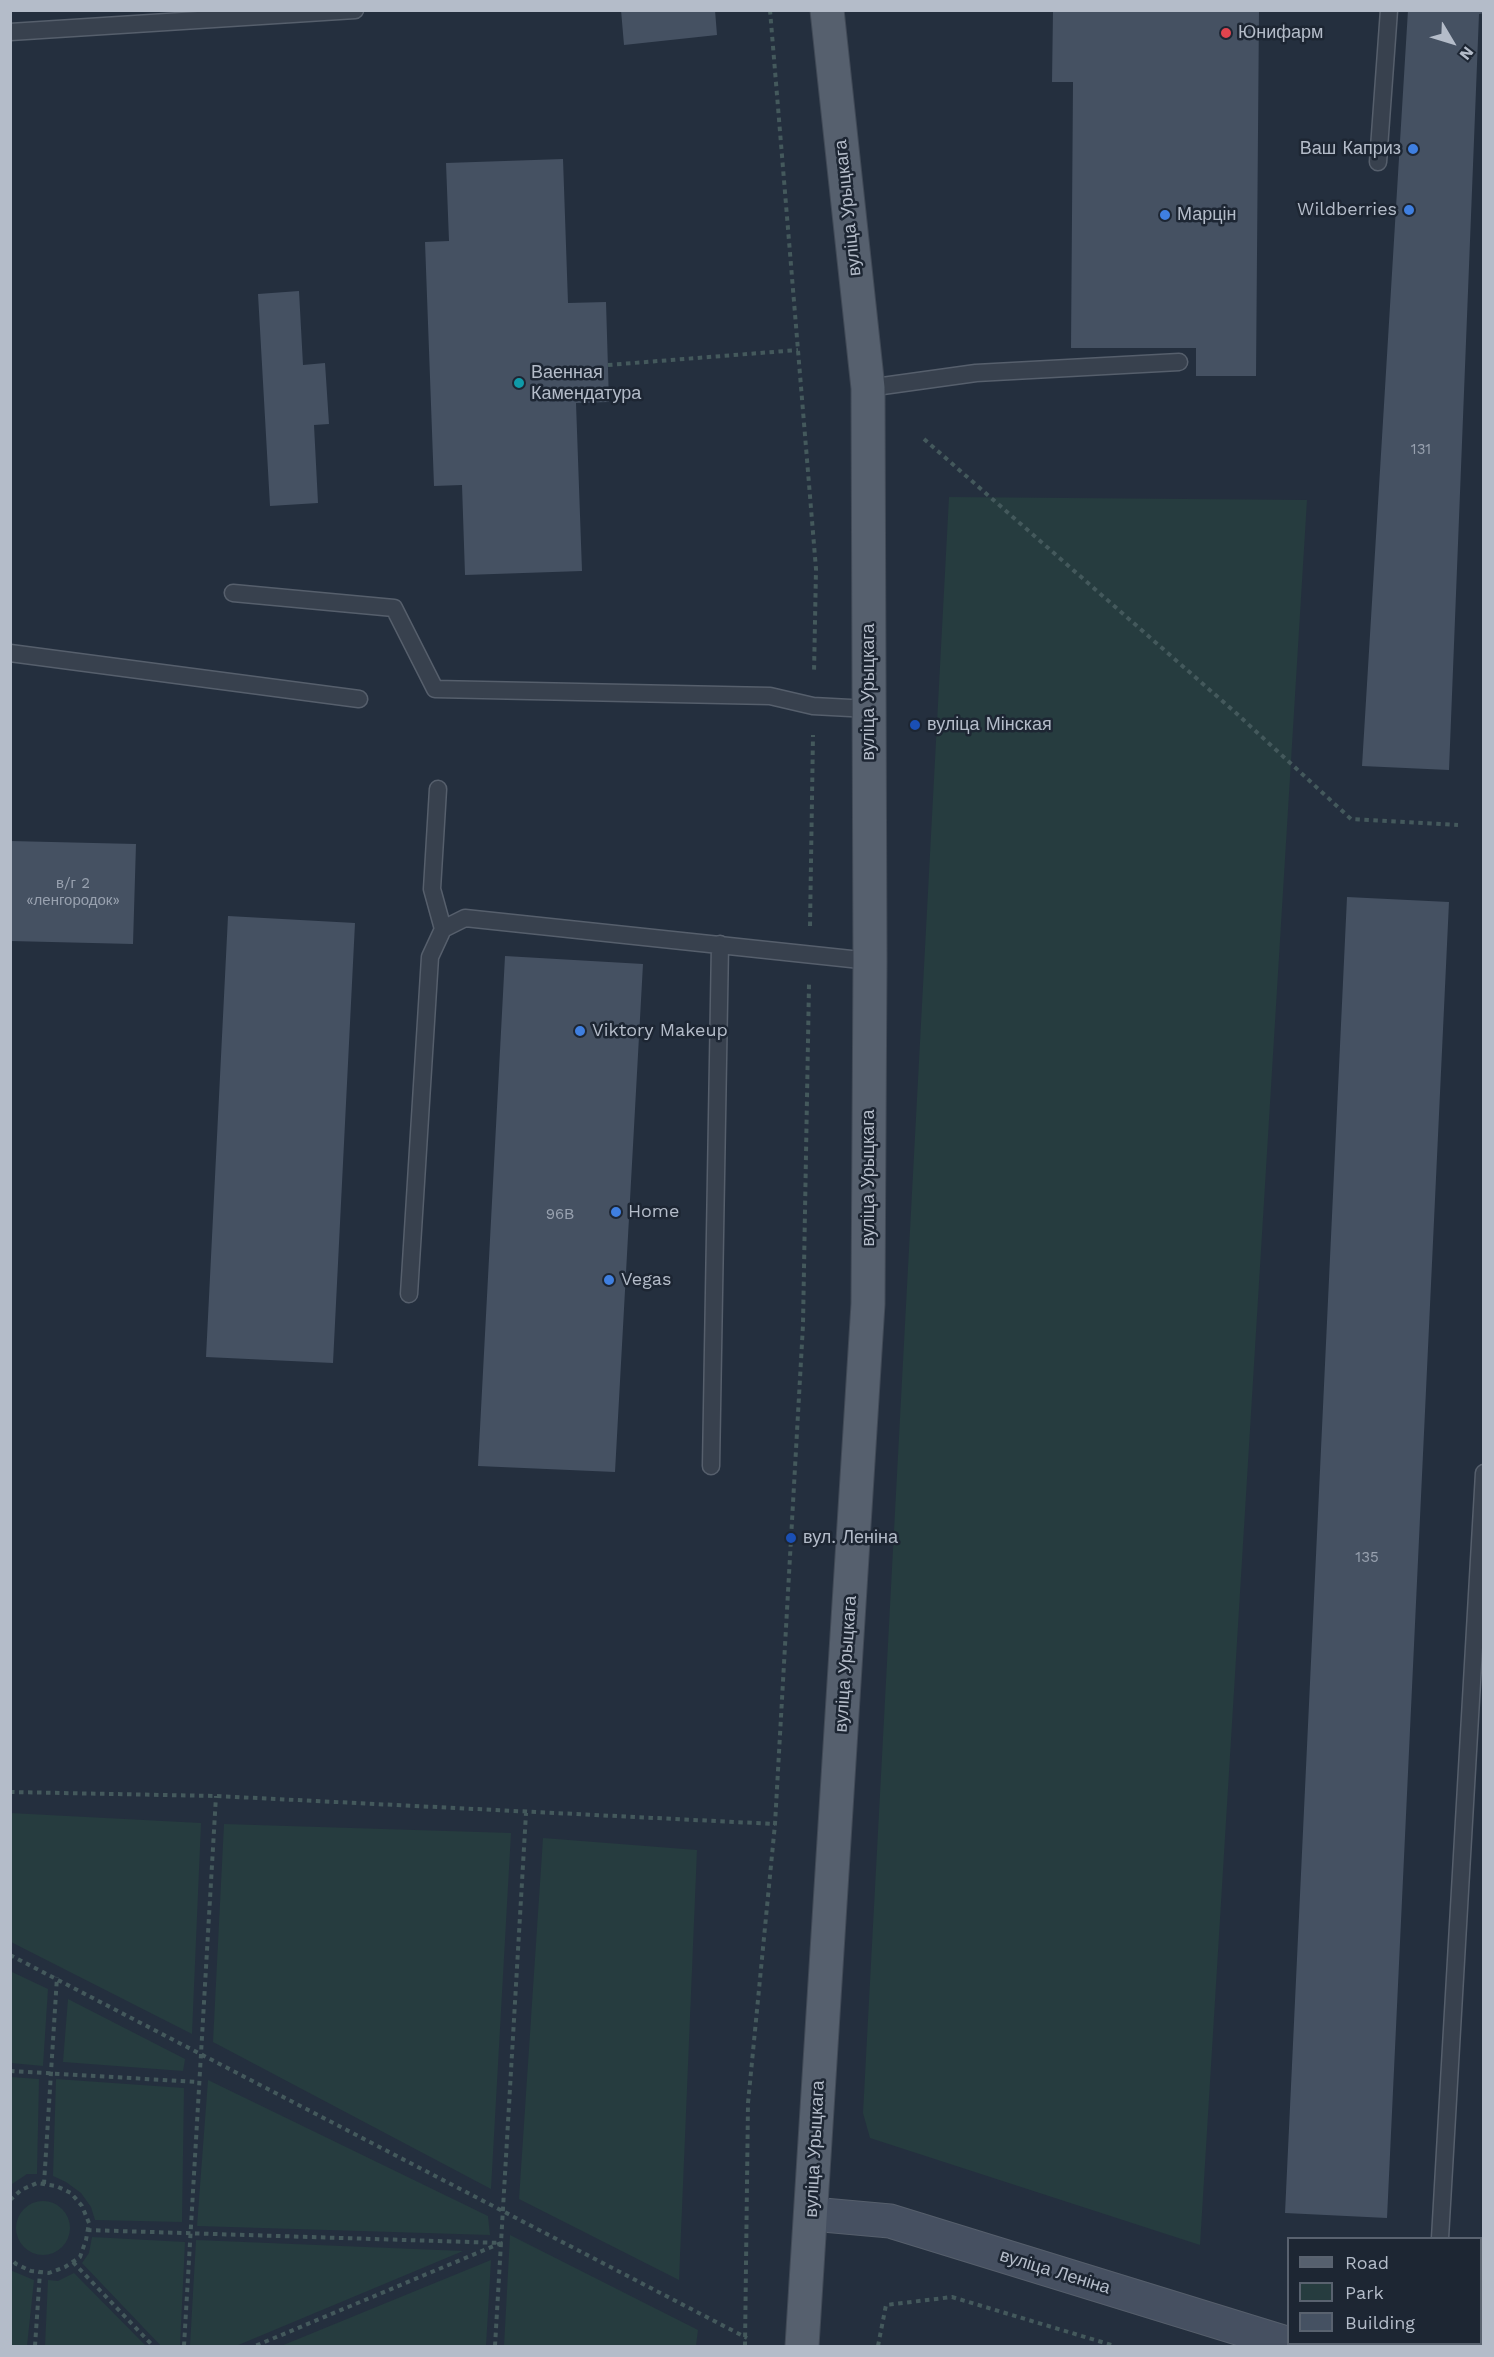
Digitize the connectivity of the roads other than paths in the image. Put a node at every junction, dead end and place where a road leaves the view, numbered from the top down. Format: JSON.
{"nodes":[{"id":1,"x":355,"y":10,"type":"edge"},
{"id":2,"x":827,"y":10,"type":"edge"},
{"id":3,"x":1389,"y":10,"type":"edge"},
{"id":4,"x":10,"y":32,"type":"edge"},
{"id":5,"x":1378,"y":162,"type":"dead end"},
{"id":6,"x":1179,"y":362,"type":"dead end"},
{"id":7,"x":868,"y":388,"type":"junction"},
{"id":8,"x":233,"y":593,"type":"dead end"},
{"id":9,"x":10,"y":653,"type":"edge"},
{"id":10,"x":359,"y":699,"type":"dead end"},
{"id":11,"x":869,"y":709,"type":"junction"},
{"id":12,"x":438,"y":789,"type":"dead end"},
{"id":13,"x":443,"y":929,"type":"junction"},
{"id":14,"x":720,"y":945,"type":"junction"},
{"id":15,"x":870,"y":961,"type":"junction"},
{"id":16,"x":409,"y":1294,"type":"dead end"},
{"id":17,"x":711,"y":1466,"type":"dead end"},
{"id":18,"x":1484,"y":1473,"type":"edge"},
{"id":19,"x":812,"y":2214,"type":"junction"},
{"id":20,"x":1440,"y":2237,"type":"edge"},
{"id":21,"x":1287,"y":2343,"type":"edge"},
{"id":22,"x":802,"y":2346,"type":"edge"}],
"edges":[{"from":1,"to":4,"type":"lane"},
{"from":2,"to":7,"type":"main road","name":"вуліца Урыцкага"},
{"from":3,"to":5,"type":"lane"},
{"from":6,"to":7,"type":"lane"},
{"from":7,"to":11,"type":"main road","name":"вуліца Урыцкага"},
{"from":8,"to":11,"type":"lane"},
{"from":9,"to":10,"type":"lane"},
{"from":11,"to":15,"type":"main road","name":"вуліца Урыцкага"},
{"from":12,"to":13,"type":"lane"},
{"from":13,"to":14,"type":"lane"},
{"from":13,"to":16,"type":"lane"},
{"from":14,"to":15,"type":"lane"},
{"from":14,"to":17,"type":"lane"},
{"from":15,"to":19,"type":"main road","name":"вуліца Урыцкага"},
{"from":18,"to":20,"type":"lane"},
{"from":19,"to":21,"type":"main road","name":"вуліца Леніна"},
{"from":19,"to":22,"type":"main road","name":"вуліца Урыцкага"}]}
